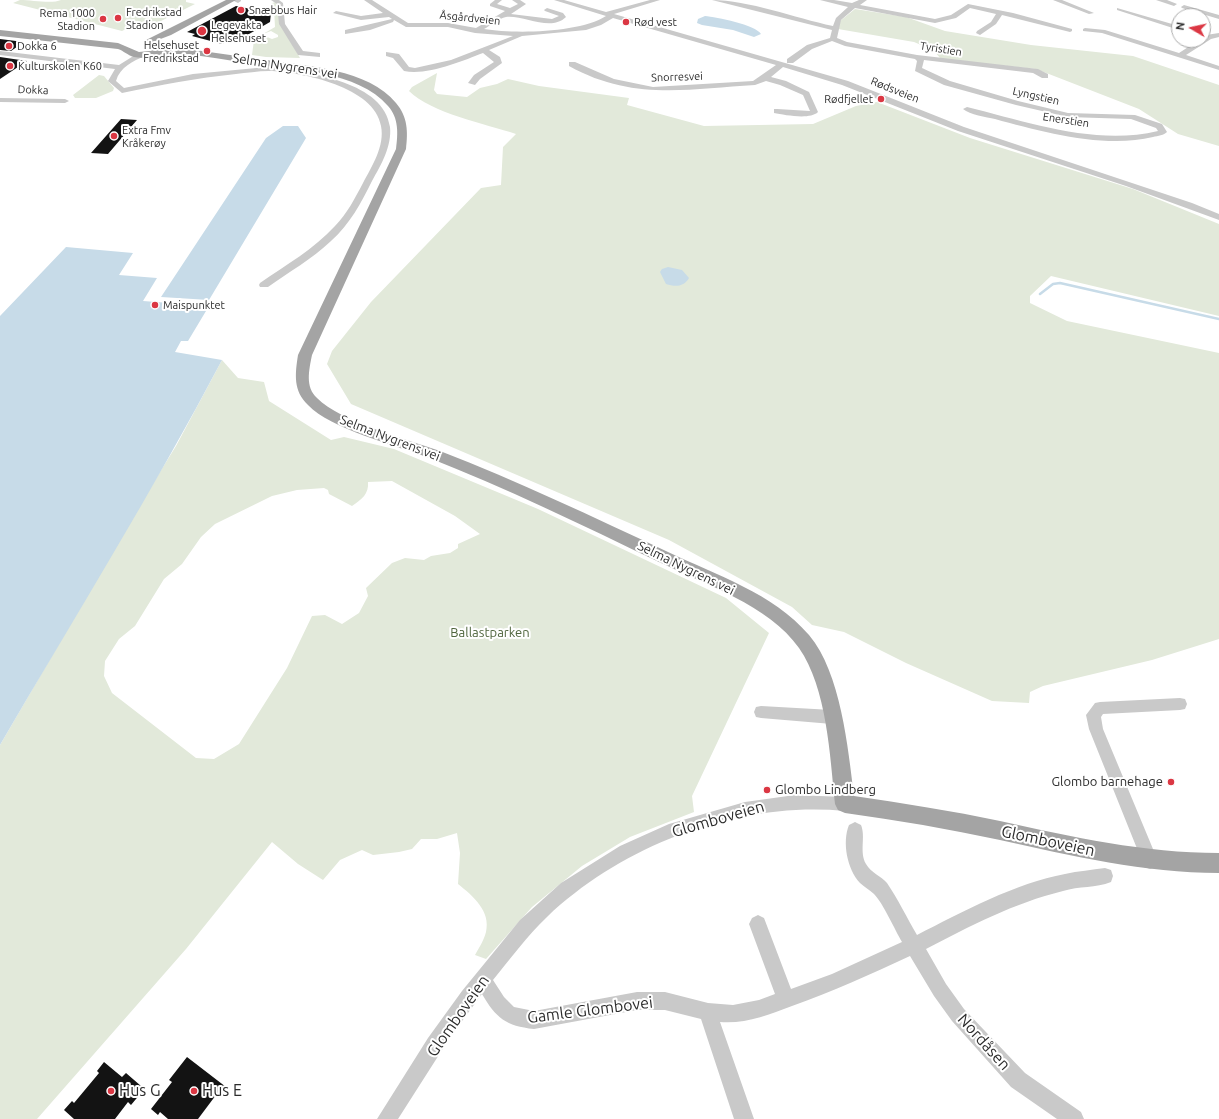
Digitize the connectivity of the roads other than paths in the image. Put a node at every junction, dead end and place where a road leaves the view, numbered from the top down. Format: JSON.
{"nodes":[{"id":1,"x":236,"y":0,"type":"edge"},
{"id":2,"x":274,"y":0,"type":"edge"},
{"id":3,"x":367,"y":0,"type":"edge"},
{"id":4,"x":500,"y":0,"type":"edge"},
{"id":5,"x":515,"y":0,"type":"edge"},
{"id":6,"x":556,"y":0,"type":"edge"},
{"id":7,"x":657,"y":0,"type":"edge"},
{"id":8,"x":714,"y":0,"type":"edge"},
{"id":9,"x":823,"y":0,"type":"edge"},
{"id":10,"x":864,"y":0,"type":"edge"},
{"id":11,"x":1056,"y":0,"type":"edge"},
{"id":12,"x":1159,"y":0,"type":"edge"},
{"id":13,"x":620,"y":3,"type":"dead end"},
{"id":14,"x":968,"y":3,"type":"edge"},
{"id":15,"x":1174,"y":4,"type":"dead end"},
{"id":16,"x":854,"y":6,"type":"junction"},
{"id":17,"x":1184,"y":7,"type":"dead end"},
{"id":18,"x":626,"y":8,"type":"junction"},
{"id":19,"x":1118,"y":9,"type":"dead end"},
{"id":20,"x":547,"y":10,"type":"dead end"},
{"id":21,"x":511,"y":11,"type":"junction"},
{"id":22,"x":1000,"y":12,"type":"junction"},
{"id":23,"x":336,"y":13,"type":"dead end"},
{"id":24,"x":1091,"y":13,"type":"dead end"},
{"id":25,"x":388,"y":15,"type":"junction"},
{"id":26,"x":504,"y":15,"type":"junction"},
{"id":27,"x":610,"y":15,"type":"junction"},
{"id":28,"x":1219,"y":17,"type":"edge"},
{"id":29,"x":395,"y":20,"type":"junction"},
{"id":30,"x":1171,"y":26,"type":"edge"},
{"id":31,"x":0,"y":28,"type":"edge"},
{"id":32,"x":835,"y":29,"type":"junction"},
{"id":33,"x":1070,"y":30,"type":"dead end"},
{"id":34,"x":1085,"y":30,"type":"dead end"},
{"id":35,"x":475,"y":31,"type":"junction"},
{"id":36,"x":348,"y":32,"type":"dead end"},
{"id":37,"x":0,"y":33,"type":"edge"},
{"id":38,"x":980,"y":33,"type":"dead end"},
{"id":39,"x":523,"y":34,"type":"junction"},
{"id":40,"x":1116,"y":35,"type":"junction"},
{"id":41,"x":833,"y":39,"type":"junction"},
{"id":42,"x":1110,"y":40,"type":"dead end"},
{"id":43,"x":135,"y":45,"type":"junction"},
{"id":44,"x":160,"y":47,"type":"junction"},
{"id":45,"x":1190,"y":48,"type":"edge"},
{"id":46,"x":484,"y":50,"type":"junction"},
{"id":47,"x":0,"y":53,"type":"edge"},
{"id":48,"x":142,"y":54,"type":"junction"},
{"id":49,"x":389,"y":54,"type":"dead end"},
{"id":50,"x":316,"y":55,"type":"dead end"},
{"id":51,"x":1181,"y":55,"type":"junction"},
{"id":52,"x":917,"y":57,"type":"junction"},
{"id":53,"x":790,"y":61,"type":"dead end"},
{"id":54,"x":572,"y":64,"type":"dead end"},
{"id":55,"x":124,"y":65,"type":"junction"},
{"id":56,"x":781,"y":65,"type":"junction"},
{"id":57,"x":273,"y":66,"type":"junction"},
{"id":58,"x":1219,"y":68,"type":"edge"},
{"id":59,"x":1045,"y":76,"type":"dead end"},
{"id":60,"x":765,"y":78,"type":"junction"},
{"id":61,"x":472,"y":83,"type":"dead end"},
{"id":62,"x":0,"y":100,"type":"edge"},
{"id":63,"x":65,"y":101,"type":"dead end"},
{"id":64,"x":967,"y":109,"type":"dead end"},
{"id":65,"x":777,"y":111,"type":"dead end"},
{"id":66,"x":1163,"y":132,"type":"joint"},
{"id":67,"x":1219,"y":217,"type":"edge"},
{"id":68,"x":264,"y":285,"type":"dead end"},
{"id":69,"x":1180,"y":704,"type":"dead end"},
{"id":70,"x":761,"y":712,"type":"dead end"},
{"id":71,"x":832,"y":716,"type":"junction"},
{"id":72,"x":846,"y":804,"type":"junction"},
{"id":73,"x":854,"y":830,"type":"dead end"},
{"id":74,"x":1150,"y":861,"type":"junction"},
{"id":75,"x":1219,"y":863,"type":"edge"},
{"id":76,"x":1106,"y":876,"type":"dead end"},
{"id":77,"x":758,"y":924,"type":"dead end"},
{"id":78,"x":914,"y":946,"type":"junction"},
{"id":79,"x":483,"y":979,"type":"junction"},
{"id":80,"x":786,"y":999,"type":"junction"},
{"id":81,"x":708,"y":1012,"type":"junction"},
{"id":82,"x":387,"y":1119,"type":"edge"},
{"id":83,"x":744,"y":1119,"type":"edge"},
{"id":84,"x":1074,"y":1119,"type":"edge"}],
"edges":[{"from":1,"to":43,"type":"main road"},
{"from":1,"to":44,"type":"main road"},
{"from":2,"to":50,"type":"street"},
{"from":3,"to":25,"type":"street","name":"Åsgårdveien"},
{"from":4,"to":21,"type":"street"},
{"from":5,"to":21,"type":"street"},
{"from":6,"to":27,"type":"street","name":"Rødsveien"},
{"from":7,"to":18,"type":"street","name":"Åsgårdveien"},
{"from":8,"to":32,"type":"street"},
{"from":9,"to":16,"type":"street"},
{"from":10,"to":16,"type":"street"},
{"from":11,"to":24,"type":"street"},
{"from":12,"to":15,"type":"street"},
{"from":13,"to":18,"type":"street"},
{"from":14,"to":16,"type":"street"},
{"from":14,"to":22,"type":"street"},
{"from":16,"to":32,"type":"street"},
{"from":17,"to":28,"type":"street"},
{"from":18,"to":27,"type":"street","name":"Åsgårdveien"},
{"from":19,"to":30,"type":"street"},
{"from":20,"to":26,"type":"street"},
{"from":21,"to":26,"type":"street"},
{"from":22,"to":33,"type":"street"},
{"from":22,"to":38,"type":"street"},
{"from":23,"to":25,"type":"street"},
{"from":25,"to":29,"type":"street","name":"Åsgårdveien"},
{"from":26,"to":35,"type":"street"},
{"from":27,"to":39,"type":"street","name":"Åsgårdveien"},
{"from":27,"to":56,"type":"street","name":"Rødsveien"},
{"from":29,"to":35,"type":"street","name":"Åsgårdveien"},
{"from":29,"to":36,"type":"street"},
{"from":31,"to":43,"type":"main road"},
{"from":32,"to":41,"type":"street"},
{"from":34,"to":40,"type":"street"},
{"from":35,"to":39,"type":"street","name":"Åsgårdveien"},
{"from":37,"to":43,"type":"main road"},
{"from":39,"to":46,"type":"street"},
{"from":40,"to":42,"type":"street"},
{"from":40,"to":51,"type":"street"},
{"from":41,"to":52,"type":"street","name":"Tyristien"},
{"from":41,"to":53,"type":"street"},
{"from":43,"to":44,"type":"main road"},
{"from":43,"to":48,"type":"main road"},
{"from":43,"to":55,"type":"street"},
{"from":44,"to":48,"type":"main road"},
{"from":44,"to":57,"type":"main road","name":"Selma Nygrens vei"},
{"from":45,"to":51,"type":"street"},
{"from":46,"to":49,"type":"street"},
{"from":46,"to":61,"type":"street"},
{"from":47,"to":55,"type":"street"},
{"from":48,"to":55,"type":"street"},
{"from":51,"to":58,"type":"street"},
{"from":52,"to":59,"type":"street","name":"Tyristien"},
{"from":52,"to":66,"type":"street","name":"Lyngstien"},
{"from":54,"to":60,"type":"street","name":"Snorresvei"},
{"from":55,"to":57,"type":"street"},
{"from":56,"to":60,"type":"street","name":"Snorresvei"},
{"from":56,"to":67,"type":"street","name":"Rødsveien"},
{"from":57,"to":68,"type":"street"},
{"from":57,"to":71,"type":"main road","name":"Selma Nygrens vei"},
{"from":60,"to":65,"type":"street"},
{"from":62,"to":63,"type":"street","name":"Dokka"},
{"from":64,"to":66,"type":"street","name":"Enerstien"},
{"from":69,"to":74,"type":"street"},
{"from":70,"to":71,"type":"street"},
{"from":71,"to":72,"type":"main road","name":"Selma Nygrens vei"},
{"from":72,"to":74,"type":"main road","name":"Glomboveien"},
{"from":72,"to":79,"type":"street","name":"Glomboveien"},
{"from":73,"to":78,"type":"street"},
{"from":74,"to":75,"type":"main road","name":"Glomboveien"},
{"from":76,"to":78,"type":"street","name":"Gamle Glombovei"},
{"from":77,"to":80,"type":"street"},
{"from":78,"to":80,"type":"street","name":"Gamle Glombovei"},
{"from":78,"to":84,"type":"street","name":"Nordåsen"},
{"from":79,"to":81,"type":"street","name":"Gamle Glombovei"},
{"from":79,"to":82,"type":"street","name":"Glomboveien"},
{"from":80,"to":81,"type":"street","name":"Gamle Glombovei"},
{"from":81,"to":83,"type":"street"}]}
